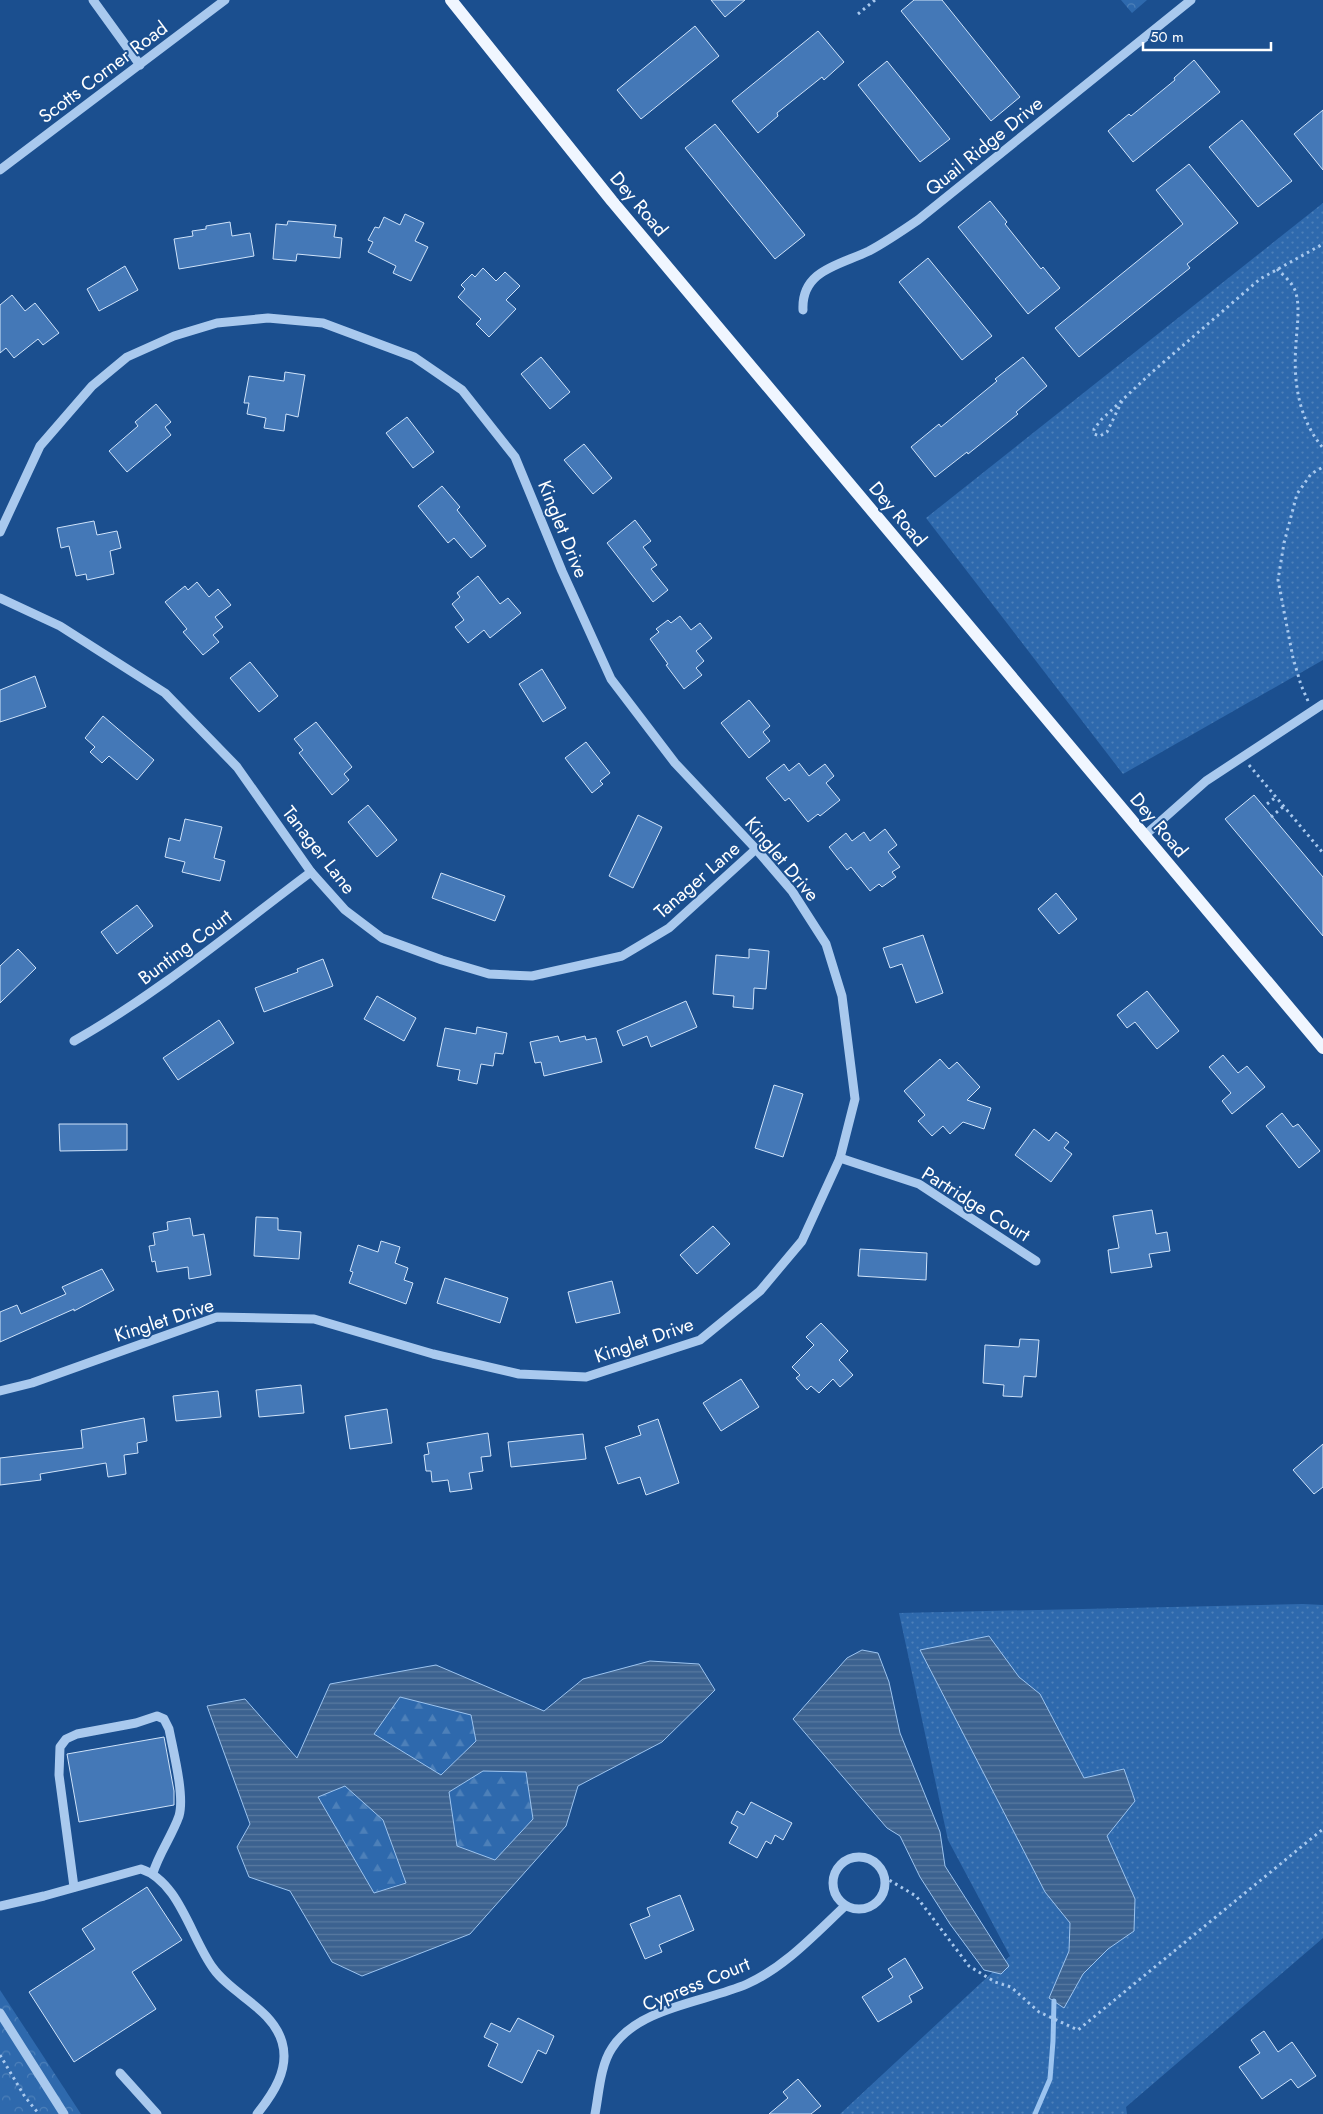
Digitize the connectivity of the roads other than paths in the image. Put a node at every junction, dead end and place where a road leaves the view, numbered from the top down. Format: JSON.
{"nodes":[{"id":1,"x":93,"y":0,"type":"edge"},
{"id":2,"x":225,"y":0,"type":"edge"},
{"id":3,"x":451,"y":0,"type":"edge"},
{"id":4,"x":1190,"y":0,"type":"edge"},
{"id":5,"x":140,"y":65,"type":"junction"},
{"id":6,"x":0,"y":170,"type":"edge"},
{"id":7,"x":803,"y":310,"type":"dead end"},
{"id":8,"x":0,"y":532,"type":"edge"},
{"id":9,"x":0,"y":598,"type":"edge"},
{"id":10,"x":1323,"y":704,"type":"edge"},
{"id":11,"x":1144,"y":836,"type":"junction"},
{"id":12,"x":756,"y":849,"type":"junction"},
{"id":13,"x":311,"y":872,"type":"junction"},
{"id":14,"x":74,"y":1041,"type":"dead end"},
{"id":15,"x":1323,"y":1048,"type":"edge"},
{"id":16,"x":840,"y":1158,"type":"junction"},
{"id":17,"x":1036,"y":1262,"type":"dead end"},
{"id":18,"x":0,"y":1391,"type":"edge"},
{"id":19,"x":153,"y":1873,"type":"junction"},
{"id":20,"x":74,"y":1887,"type":"junction"},
{"id":21,"x":0,"y":1906,"type":"edge"},
{"id":22,"x":845,"y":1906,"type":"junction"},
{"id":23,"x":0,"y":2013,"type":"edge"},
{"id":24,"x":120,"y":2073,"type":"dead end"},
{"id":25,"x":64,"y":2114,"type":"edge"},
{"id":26,"x":157,"y":2114,"type":"edge"},
{"id":27,"x":257,"y":2114,"type":"edge"},
{"id":28,"x":595,"y":2114,"type":"edge"}],
"edges":[{"from":1,"to":5,"type":"street"},
{"from":2,"to":5,"type":"street","name":"Scotts Corner Road"},
{"from":3,"to":11,"type":"main road","name":"Dey Road"},
{"from":4,"to":7,"type":"street","name":"Quail Ridge Drive"},
{"from":5,"to":6,"type":"street","name":"Scotts Corner Road"},
{"from":8,"to":12,"type":"street","name":"Kinglet Drive"},
{"from":9,"to":13,"type":"street","name":"Tanager Lane"},
{"from":10,"to":11,"type":"street"},
{"from":11,"to":15,"type":"main road","name":"Dey Road"},
{"from":12,"to":13,"type":"street","name":"Tanager Lane"},
{"from":12,"to":16,"type":"street","name":"Kinglet Drive"},
{"from":13,"to":14,"type":"street","name":"Bunting Court"},
{"from":16,"to":17,"type":"street","name":"Partridge Court"},
{"from":16,"to":18,"type":"street","name":"Kinglet Drive"},
{"from":19,"to":20,"type":"street"},
{"from":19,"to":20,"type":"street"},
{"from":19,"to":27,"type":"street"},
{"from":20,"to":21,"type":"street"},
{"from":22,"to":22,"type":"street"},
{"from":22,"to":28,"type":"street","name":"Cypress Court"},
{"from":23,"to":25,"type":"street"},
{"from":24,"to":26,"type":"street"}]}
